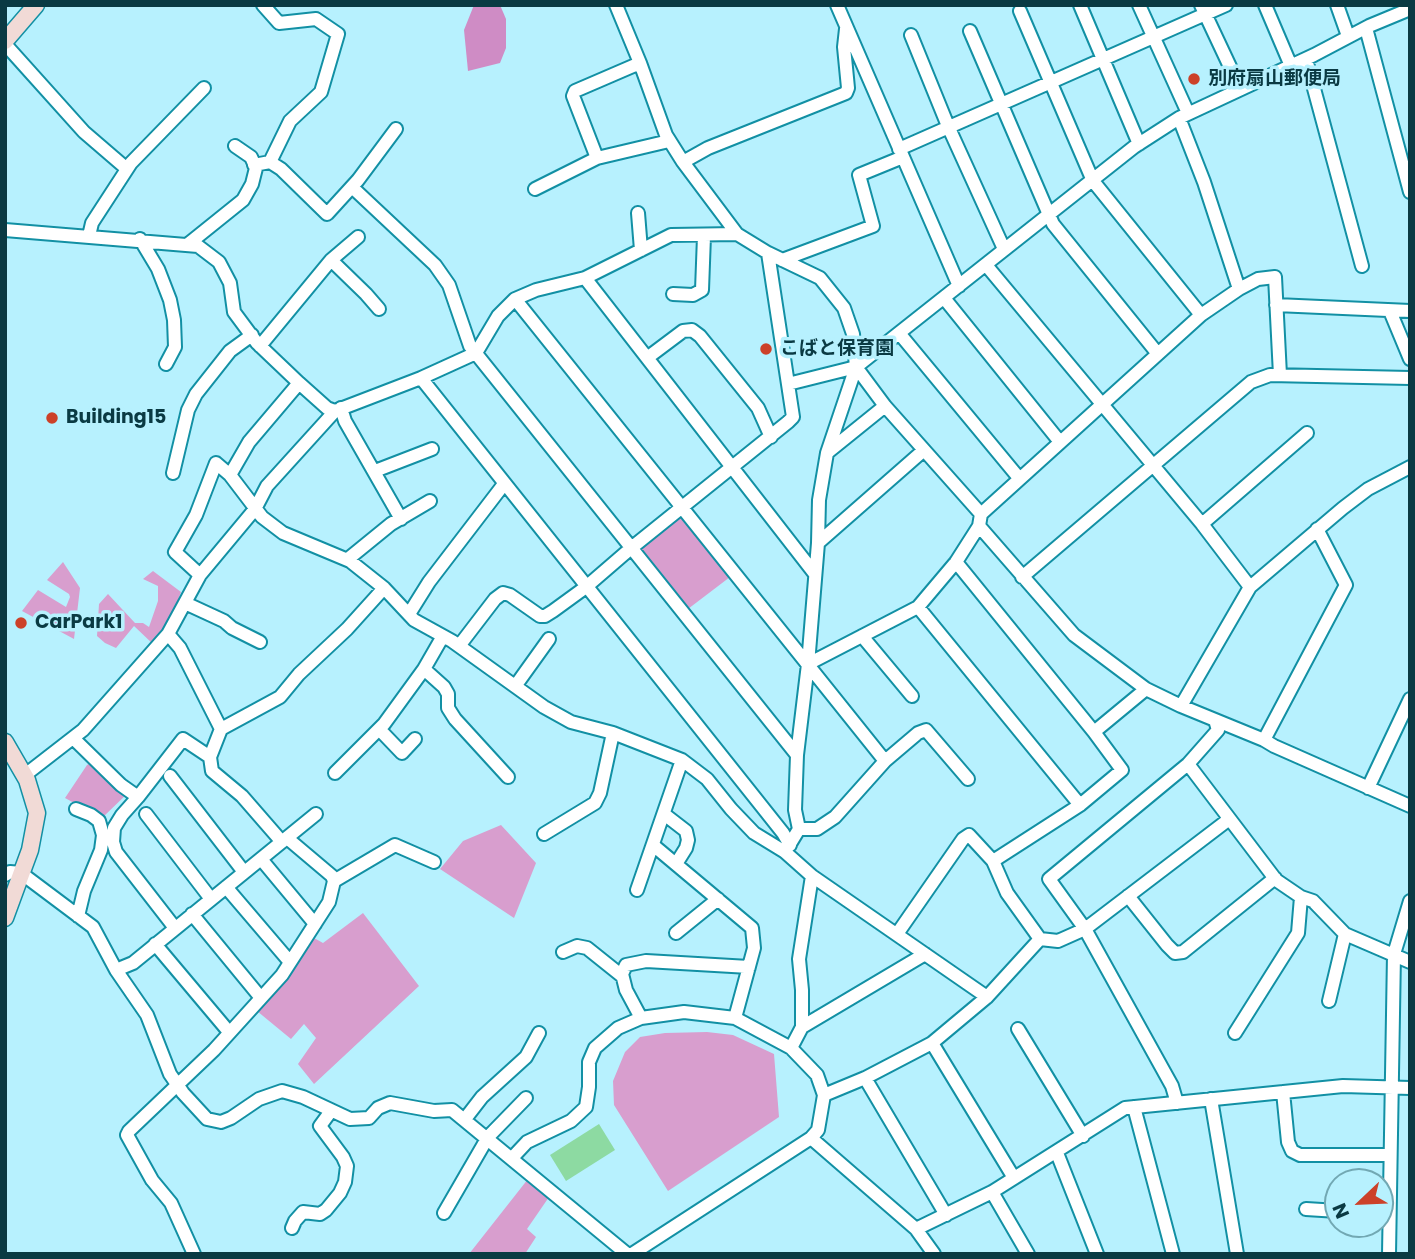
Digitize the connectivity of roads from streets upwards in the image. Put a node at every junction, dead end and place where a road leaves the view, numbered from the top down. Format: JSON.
{"nodes":[{"id":1,"x":36,"y":5,"type":"edge"},
{"id":2,"x":615,"y":5,"type":"edge"},
{"id":3,"x":837,"y":5,"type":"edge"},
{"id":4,"x":1080,"y":5,"type":"edge"},
{"id":5,"x":1139,"y":5,"type":"edge"},
{"id":6,"x":1226,"y":5,"type":"edge"},
{"id":7,"x":1265,"y":5,"type":"edge"},
{"id":8,"x":1337,"y":5,"type":"edge"},
{"id":9,"x":265,"y":6,"type":"edge"},
{"id":10,"x":1410,"y":9,"type":"edge"},
{"id":11,"x":1203,"y":10,"type":"edge"},
{"id":12,"x":1020,"y":12,"type":"dead end"},
{"id":13,"x":846,"y":28,"type":"junction"},
{"id":14,"x":1366,"y":28,"type":"junction"},
{"id":15,"x":970,"y":32,"type":"dead end"},
{"id":16,"x":911,"y":35,"type":"dead end"},
{"id":17,"x":7,"y":36,"type":"edge"},
{"id":18,"x":1348,"y":36,"type":"junction"},
{"id":19,"x":1153,"y":39,"type":"junction"},
{"id":20,"x":1306,"y":59,"type":"junction"},
{"id":21,"x":1102,"y":60,"type":"junction"},
{"id":22,"x":640,"y":63,"type":"junction"},
{"id":23,"x":1292,"y":66,"type":"junction"},
{"id":24,"x":1050,"y":81,"type":"junction"},
{"id":25,"x":204,"y":88,"type":"dead end"},
{"id":26,"x":1240,"y":88,"type":"junction"},
{"id":27,"x":1000,"y":103,"type":"junction"},
{"id":28,"x":1184,"y":115,"type":"junction"},
{"id":29,"x":948,"y":126,"type":"junction"},
{"id":30,"x":396,"y":129,"type":"dead end"},
{"id":31,"x":669,"y":141,"type":"junction"},
{"id":32,"x":1139,"y":144,"type":"junction"},
{"id":33,"x":236,"y":146,"type":"dead end"},
{"id":34,"x":901,"y":153,"type":"junction"},
{"id":35,"x":597,"y":158,"type":"junction"},
{"id":36,"x":270,"y":162,"type":"junction"},
{"id":37,"x":683,"y":162,"type":"junction"},
{"id":38,"x":254,"y":165,"type":"junction"},
{"id":39,"x":127,"y":169,"type":"junction"},
{"id":40,"x":1093,"y":181,"type":"junction"},
{"id":41,"x":352,"y":187,"type":"junction"},
{"id":42,"x":535,"y":189,"type":"dead end"},
{"id":43,"x":1410,"y":192,"type":"edge"},
{"id":44,"x":638,"y":213,"type":"dead end"},
{"id":45,"x":1049,"y":214,"type":"junction"},
{"id":46,"x":5,"y":230,"type":"edge"},
{"id":47,"x":737,"y":234,"type":"junction"},
{"id":48,"x":89,"y":236,"type":"junction"},
{"id":49,"x":704,"y":236,"type":"junction"},
{"id":50,"x":358,"y":237,"type":"dead end"},
{"id":51,"x":140,"y":239,"type":"junction"},
{"id":52,"x":187,"y":245,"type":"junction"},
{"id":53,"x":1004,"y":249,"type":"junction"},
{"id":54,"x":641,"y":250,"type":"junction"},
{"id":55,"x":768,"y":253,"type":"junction"},
{"id":56,"x":331,"y":260,"type":"junction"},
{"id":57,"x":782,"y":260,"type":"junction"},
{"id":58,"x":986,"y":265,"type":"junction"},
{"id":59,"x":1362,"y":267,"type":"dead end"},
{"id":60,"x":585,"y":278,"type":"junction"},
{"id":61,"x":959,"y":286,"type":"junction"},
{"id":62,"x":1239,"y":289,"type":"junction"},
{"id":63,"x":673,"y":294,"type":"dead end"},
{"id":64,"x":944,"y":298,"type":"junction"},
{"id":65,"x":514,"y":299,"type":"junction"},
{"id":66,"x":1276,"y":305,"type":"junction"},
{"id":67,"x":379,"y":309,"type":"dead end"},
{"id":68,"x":1390,"y":311,"type":"junction"},
{"id":69,"x":1410,"y":311,"type":"edge"},
{"id":70,"x":1201,"y":316,"type":"junction"},
{"id":71,"x":899,"y":333,"type":"junction"},
{"id":72,"x":252,"y":335,"type":"junction"},
{"id":73,"x":260,"y":346,"type":"junction"},
{"id":74,"x":475,"y":353,"type":"junction"},
{"id":75,"x":1158,"y":354,"type":"junction"},
{"id":76,"x":647,"y":358,"type":"junction"},
{"id":77,"x":1410,"y":359,"type":"edge"},
{"id":78,"x":166,"y":364,"type":"dead end"},
{"id":79,"x":856,"y":367,"type":"junction"},
{"id":80,"x":1280,"y":375,"type":"junction"},
{"id":81,"x":421,"y":378,"type":"junction"},
{"id":82,"x":1410,"y":378,"type":"edge"},
{"id":83,"x":299,"y":383,"type":"junction"},
{"id":84,"x":788,"y":384,"type":"junction"},
{"id":85,"x":1102,"y":404,"type":"junction"},
{"id":86,"x":885,"y":406,"type":"junction"},
{"id":87,"x":338,"y":410,"type":"junction"},
{"id":88,"x":1307,"y":433,"type":"dead end"},
{"id":89,"x":771,"y":437,"type":"junction"},
{"id":90,"x":1060,"y":442,"type":"junction"},
{"id":91,"x":432,"y":449,"type":"dead end"},
{"id":92,"x":924,"y":450,"type":"junction"},
{"id":93,"x":827,"y":453,"type":"junction"},
{"id":94,"x":1152,"y":464,"type":"junction"},
{"id":95,"x":1410,"y":467,"type":"edge"},
{"id":96,"x":733,"y":469,"type":"junction"},
{"id":97,"x":375,"y":471,"type":"junction"},
{"id":98,"x":173,"y":473,"type":"dead end"},
{"id":99,"x":230,"y":475,"type":"junction"},
{"id":100,"x":1019,"y":478,"type":"junction"},
{"id":101,"x":504,"y":484,"type":"junction"},
{"id":102,"x":430,"y":501,"type":"dead end"},
{"id":103,"x":681,"y":507,"type":"junction"},
{"id":104,"x":255,"y":509,"type":"junction"},
{"id":105,"x":401,"y":519,"type":"junction"},
{"id":106,"x":980,"y":520,"type":"junction"},
{"id":107,"x":1202,"y":524,"type":"junction"},
{"id":108,"x":1317,"y":529,"type":"junction"},
{"id":109,"x":818,"y":543,"type":"junction"},
{"id":110,"x":630,"y":549,"type":"junction"},
{"id":111,"x":348,"y":559,"type":"junction"},
{"id":112,"x":956,"y":562,"type":"junction"},
{"id":113,"x":815,"y":574,"type":"junction"},
{"id":114,"x":200,"y":576,"type":"junction"},
{"id":115,"x":1022,"y":577,"type":"junction"},
{"id":116,"x":586,"y":587,"type":"junction"},
{"id":117,"x":1250,"y":587,"type":"junction"},
{"id":118,"x":384,"y":588,"type":"junction"},
{"id":119,"x":185,"y":603,"type":"junction"},
{"id":120,"x":918,"y":607,"type":"junction"},
{"id":121,"x":409,"y":614,"type":"junction"},
{"id":122,"x":168,"y":634,"type":"junction"},
{"id":123,"x":443,"y":636,"type":"junction"},
{"id":124,"x":862,"y":636,"type":"junction"},
{"id":125,"x":549,"y":639,"type":"dead end"},
{"id":126,"x":260,"y":642,"type":"dead end"},
{"id":127,"x":459,"y":646,"type":"junction"},
{"id":128,"x":807,"y":664,"type":"junction"},
{"id":129,"x":424,"y":669,"type":"junction"},
{"id":130,"x":516,"y":685,"type":"junction"},
{"id":131,"x":1146,"y":689,"type":"junction"},
{"id":132,"x":912,"y":696,"type":"dead end"},
{"id":133,"x":1410,"y":699,"type":"edge"},
{"id":134,"x":1181,"y":706,"type":"junction"},
{"id":135,"x":1215,"y":720,"type":"junction"},
{"id":136,"x":221,"y":729,"type":"junction"},
{"id":137,"x":379,"y":729,"type":"junction"},
{"id":138,"x":1094,"y":732,"type":"junction"},
{"id":139,"x":613,"y":733,"type":"junction"},
{"id":140,"x":74,"y":738,"type":"junction"},
{"id":141,"x":415,"y":739,"type":"dead end"},
{"id":142,"x":1264,"y":740,"type":"junction"},
{"id":143,"x":5,"y":742,"type":"edge"},
{"id":144,"x":797,"y":755,"type":"junction"},
{"id":145,"x":210,"y":757,"type":"junction"},
{"id":146,"x":682,"y":760,"type":"junction"},
{"id":147,"x":885,"y":761,"type":"junction"},
{"id":148,"x":1188,"y":764,"type":"junction"},
{"id":149,"x":335,"y":773,"type":"dead end"},
{"id":150,"x":25,"y":775,"type":"junction"},
{"id":151,"x":170,"y":776,"type":"dead end"},
{"id":152,"x":508,"y":777,"type":"dead end"},
{"id":153,"x":968,"y":779,"type":"dead end"},
{"id":154,"x":1368,"y":788,"type":"junction"},
{"id":155,"x":138,"y":797,"type":"junction"},
{"id":156,"x":1080,"y":806,"type":"junction"},
{"id":157,"x":1410,"y":806,"type":"edge"},
{"id":158,"x":76,"y":809,"type":"dead end"},
{"id":159,"x":146,"y":814,"type":"dead end"},
{"id":160,"x":316,"y":814,"type":"dead end"},
{"id":161,"x":664,"y":814,"type":"junction"},
{"id":162,"x":1228,"y":820,"type":"junction"},
{"id":163,"x":799,"y":830,"type":"junction"},
{"id":164,"x":544,"y":834,"type":"dead end"},
{"id":165,"x":284,"y":840,"type":"junction"},
{"id":166,"x":653,"y":845,"type":"junction"},
{"id":167,"x":788,"y":849,"type":"junction"},
{"id":168,"x":261,"y":859,"type":"junction"},
{"id":169,"x":993,"y":860,"type":"junction"},
{"id":170,"x":434,"y":862,"type":"dead end"},
{"id":171,"x":676,"y":864,"type":"junction"},
{"id":172,"x":244,"y":872,"type":"junction"},
{"id":173,"x":13,"y":874,"type":"edge"},
{"id":174,"x":812,"y":876,"type":"junction"},
{"id":175,"x":1275,"y":878,"type":"junction"},
{"id":176,"x":334,"y":881,"type":"junction"},
{"id":177,"x":226,"y":887,"type":"junction"},
{"id":178,"x":637,"y":890,"type":"dead end"},
{"id":179,"x":1128,"y":896,"type":"junction"},
{"id":180,"x":1301,"y":897,"type":"junction"},
{"id":181,"x":211,"y":899,"type":"junction"},
{"id":182,"x":718,"y":899,"type":"junction"},
{"id":183,"x":1410,"y":901,"type":"edge"},
{"id":184,"x":192,"y":914,"type":"junction"},
{"id":185,"x":78,"y":916,"type":"junction"},
{"id":186,"x":5,"y":918,"type":"edge"},
{"id":187,"x":315,"y":924,"type":"junction"},
{"id":188,"x":175,"y":928,"type":"junction"},
{"id":189,"x":1086,"y":929,"type":"junction"},
{"id":190,"x":676,"y":933,"type":"dead end"},
{"id":191,"x":897,"y":934,"type":"junction"},
{"id":192,"x":1345,"y":934,"type":"junction"},
{"id":193,"x":1040,"y":939,"type":"junction"},
{"id":194,"x":155,"y":944,"type":"junction"},
{"id":195,"x":563,"y":952,"type":"dead end"},
{"id":196,"x":925,"y":954,"type":"junction"},
{"id":197,"x":1394,"y":954,"type":"junction"},
{"id":198,"x":1410,"y":961,"type":"edge"},
{"id":199,"x":290,"y":962,"type":"junction"},
{"id":200,"x":749,"y":967,"type":"junction"},
{"id":201,"x":116,"y":970,"type":"junction"},
{"id":202,"x":622,"y":976,"type":"junction"},
{"id":203,"x":987,"y":997,"type":"junction"},
{"id":204,"x":261,"y":998,"type":"junction"},
{"id":205,"x":1329,"y":1001,"type":"dead end"},
{"id":206,"x":641,"y":1018,"type":"junction"},
{"id":207,"x":735,"y":1018,"type":"junction"},
{"id":208,"x":802,"y":1027,"type":"junction"},
{"id":209,"x":1018,"y":1029,"type":"dead end"},
{"id":210,"x":229,"y":1032,"type":"junction"},
{"id":211,"x":539,"y":1033,"type":"dead end"},
{"id":212,"x":1235,"y":1034,"type":"dead end"},
{"id":213,"x":932,"y":1043,"type":"junction"},
{"id":214,"x":791,"y":1048,"type":"junction"},
{"id":215,"x":865,"y":1078,"type":"junction"},
{"id":216,"x":177,"y":1084,"type":"junction"},
{"id":217,"x":1391,"y":1087,"type":"junction"},
{"id":218,"x":1410,"y":1088,"type":"edge"},
{"id":219,"x":1283,"y":1092,"type":"junction"},
{"id":220,"x":824,"y":1096,"type":"junction"},
{"id":221,"x":526,"y":1098,"type":"dead end"},
{"id":222,"x":1211,"y":1099,"type":"junction"},
{"id":223,"x":1178,"y":1103,"type":"junction"},
{"id":224,"x":1134,"y":1107,"type":"junction"},
{"id":225,"x":331,"y":1111,"type":"junction"},
{"id":226,"x":465,"y":1119,"type":"junction"},
{"id":227,"x":1083,"y":1136,"type":"junction"},
{"id":228,"x":488,"y":1137,"type":"junction"},
{"id":229,"x":811,"y":1139,"type":"junction"},
{"id":230,"x":1057,"y":1153,"type":"junction"},
{"id":231,"x":1390,"y":1155,"type":"junction"},
{"id":232,"x":512,"y":1158,"type":"junction"},
{"id":233,"x":1389,"y":1168,"type":"edge"},
{"id":234,"x":1014,"y":1178,"type":"junction"},
{"id":235,"x":992,"y":1192,"type":"junction"},
{"id":236,"x":1306,"y":1209,"type":"dead end"},
{"id":237,"x":1324,"y":1210,"type":"edge"},
{"id":238,"x":444,"y":1213,"type":"dead end"},
{"id":239,"x":946,"y":1215,"type":"junction"},
{"id":240,"x":292,"y":1228,"type":"dead end"},
{"id":241,"x":916,"y":1229,"type":"junction"},
{"id":242,"x":194,"y":1254,"type":"edge"},
{"id":243,"x":630,"y":1254,"type":"edge"},
{"id":244,"x":934,"y":1254,"type":"edge"},
{"id":245,"x":1028,"y":1254,"type":"edge"},
{"id":246,"x":1097,"y":1254,"type":"edge"},
{"id":247,"x":1173,"y":1254,"type":"edge"},
{"id":248,"x":1237,"y":1254,"type":"edge"}],
"edges":[{"from":1,"to":17,"type":"street"},
{"from":2,"to":22,"type":"street"},
{"from":3,"to":13,"type":"street"},
{"from":4,"to":21,"type":"street"},
{"from":5,"to":19,"type":"street"},
{"from":6,"to":11,"type":"street"},
{"from":7,"to":23,"type":"street"},
{"from":8,"to":18,"type":"street"},
{"from":9,"to":36,"type":"street"},
{"from":10,"to":14,"type":"street"},
{"from":11,"to":19,"type":"street"},
{"from":11,"to":26,"type":"street"},
{"from":12,"to":24,"type":"street"},
{"from":13,"to":34,"type":"street"},
{"from":13,"to":37,"type":"street"},
{"from":14,"to":18,"type":"street"},
{"from":14,"to":43,"type":"street"},
{"from":15,"to":27,"type":"street"},
{"from":16,"to":29,"type":"street"},
{"from":17,"to":39,"type":"street"},
{"from":18,"to":20,"type":"street"},
{"from":19,"to":21,"type":"street"},
{"from":19,"to":28,"type":"street"},
{"from":20,"to":23,"type":"street"},
{"from":20,"to":59,"type":"street"},
{"from":21,"to":24,"type":"street"},
{"from":21,"to":32,"type":"street"},
{"from":22,"to":31,"type":"street"},
{"from":22,"to":35,"type":"street"},
{"from":23,"to":26,"type":"street"},
{"from":24,"to":27,"type":"street"},
{"from":24,"to":40,"type":"street"},
{"from":25,"to":39,"type":"street"},
{"from":26,"to":28,"type":"street"},
{"from":27,"to":29,"type":"street"},
{"from":27,"to":45,"type":"street"},
{"from":28,"to":32,"type":"street"},
{"from":28,"to":62,"type":"street"},
{"from":29,"to":34,"type":"street"},
{"from":29,"to":53,"type":"street"},
{"from":30,"to":41,"type":"street"},
{"from":31,"to":35,"type":"street"},
{"from":31,"to":37,"type":"street"},
{"from":32,"to":40,"type":"street"},
{"from":33,"to":38,"type":"street"},
{"from":34,"to":57,"type":"street"},
{"from":34,"to":61,"type":"street"},
{"from":35,"to":42,"type":"street"},
{"from":36,"to":38,"type":"street"},
{"from":36,"to":41,"type":"street"},
{"from":37,"to":47,"type":"street"},
{"from":38,"to":52,"type":"street"},
{"from":39,"to":48,"type":"street"},
{"from":40,"to":45,"type":"street"},
{"from":40,"to":70,"type":"street"},
{"from":41,"to":74,"type":"street"},
{"from":44,"to":54,"type":"street"},
{"from":45,"to":53,"type":"street"},
{"from":45,"to":75,"type":"street"},
{"from":46,"to":48,"type":"street"},
{"from":47,"to":49,"type":"street"},
{"from":47,"to":55,"type":"street"},
{"from":48,"to":51,"type":"street"},
{"from":49,"to":54,"type":"street"},
{"from":49,"to":63,"type":"street"},
{"from":50,"to":56,"type":"street"},
{"from":51,"to":52,"type":"street"},
{"from":51,"to":78,"type":"street"},
{"from":52,"to":72,"type":"street"},
{"from":53,"to":58,"type":"street"},
{"from":54,"to":60,"type":"street"},
{"from":55,"to":57,"type":"street"},
{"from":55,"to":84,"type":"street"},
{"from":56,"to":67,"type":"street"},
{"from":56,"to":73,"type":"street"},
{"from":57,"to":79,"type":"street"},
{"from":58,"to":61,"type":"street"},
{"from":58,"to":85,"type":"street"},
{"from":60,"to":65,"type":"street"},
{"from":60,"to":76,"type":"street"},
{"from":61,"to":64,"type":"street"},
{"from":62,"to":66,"type":"street"},
{"from":62,"to":70,"type":"street"},
{"from":64,"to":71,"type":"street"},
{"from":64,"to":90,"type":"street"},
{"from":65,"to":74,"type":"street"},
{"from":65,"to":103,"type":"street"},
{"from":66,"to":68,"type":"street"},
{"from":66,"to":80,"type":"street"},
{"from":68,"to":69,"type":"street"},
{"from":68,"to":77,"type":"street"},
{"from":70,"to":75,"type":"street"},
{"from":71,"to":79,"type":"street"},
{"from":71,"to":100,"type":"street"},
{"from":72,"to":73,"type":"street"},
{"from":72,"to":98,"type":"street"},
{"from":73,"to":83,"type":"street"},
{"from":74,"to":81,"type":"street"},
{"from":74,"to":110,"type":"street"},
{"from":75,"to":85,"type":"street"},
{"from":76,"to":89,"type":"street"},
{"from":76,"to":96,"type":"street"},
{"from":79,"to":84,"type":"street"},
{"from":79,"to":86,"type":"street"},
{"from":79,"to":93,"type":"street"},
{"from":80,"to":82,"type":"street"},
{"from":80,"to":94,"type":"street"},
{"from":81,"to":87,"type":"street"},
{"from":81,"to":101,"type":"street"},
{"from":83,"to":87,"type":"street"},
{"from":83,"to":99,"type":"street"},
{"from":84,"to":89,"type":"street"},
{"from":85,"to":90,"type":"street"},
{"from":85,"to":94,"type":"street"},
{"from":86,"to":92,"type":"street"},
{"from":86,"to":93,"type":"street"},
{"from":87,"to":97,"type":"street"},
{"from":87,"to":104,"type":"street"},
{"from":88,"to":107,"type":"street"},
{"from":89,"to":96,"type":"street"},
{"from":90,"to":100,"type":"street"},
{"from":91,"to":97,"type":"street"},
{"from":92,"to":106,"type":"street"},
{"from":92,"to":109,"type":"street"},
{"from":93,"to":109,"type":"street"},
{"from":94,"to":107,"type":"street"},
{"from":94,"to":115,"type":"street"},
{"from":95,"to":108,"type":"street"},
{"from":96,"to":103,"type":"street"},
{"from":96,"to":113,"type":"street"},
{"from":97,"to":105,"type":"street"},
{"from":99,"to":104,"type":"street"},
{"from":99,"to":114,"type":"street"},
{"from":100,"to":106,"type":"street"},
{"from":101,"to":116,"type":"street"},
{"from":101,"to":121,"type":"street"},
{"from":102,"to":105,"type":"street"},
{"from":103,"to":110,"type":"street"},
{"from":103,"to":128,"type":"street"},
{"from":104,"to":111,"type":"street"},
{"from":104,"to":114,"type":"street"},
{"from":105,"to":111,"type":"street"},
{"from":106,"to":112,"type":"street"},
{"from":106,"to":115,"type":"street"},
{"from":107,"to":117,"type":"street"},
{"from":108,"to":117,"type":"street"},
{"from":108,"to":142,"type":"street"},
{"from":109,"to":113,"type":"street"},
{"from":110,"to":116,"type":"street"},
{"from":110,"to":144,"type":"street"},
{"from":111,"to":118,"type":"street"},
{"from":112,"to":120,"type":"street"},
{"from":112,"to":138,"type":"street"},
{"from":113,"to":128,"type":"street"},
{"from":114,"to":119,"type":"street"},
{"from":115,"to":131,"type":"street"},
{"from":116,"to":127,"type":"street"},
{"from":116,"to":167,"type":"street"},
{"from":117,"to":134,"type":"street"},
{"from":118,"to":121,"type":"street"},
{"from":118,"to":136,"type":"street"},
{"from":119,"to":122,"type":"street"},
{"from":119,"to":126,"type":"street"},
{"from":120,"to":124,"type":"street"},
{"from":120,"to":156,"type":"street"},
{"from":121,"to":123,"type":"street"},
{"from":122,"to":136,"type":"street"},
{"from":122,"to":140,"type":"street"},
{"from":123,"to":127,"type":"street"},
{"from":123,"to":129,"type":"street"},
{"from":124,"to":128,"type":"street"},
{"from":124,"to":132,"type":"street"},
{"from":125,"to":130,"type":"street"},
{"from":127,"to":130,"type":"street"},
{"from":128,"to":144,"type":"street"},
{"from":128,"to":147,"type":"street"},
{"from":129,"to":137,"type":"street"},
{"from":129,"to":152,"type":"street"},
{"from":130,"to":139,"type":"street"},
{"from":131,"to":134,"type":"street"},
{"from":131,"to":138,"type":"street"},
{"from":133,"to":154,"type":"street"},
{"from":134,"to":135,"type":"street"},
{"from":135,"to":142,"type":"street"},
{"from":135,"to":148,"type":"street"},
{"from":136,"to":145,"type":"street"},
{"from":137,"to":141,"type":"street"},
{"from":137,"to":149,"type":"street"},
{"from":138,"to":156,"type":"street"},
{"from":139,"to":146,"type":"street"},
{"from":139,"to":164,"type":"street"},
{"from":140,"to":150,"type":"street"},
{"from":140,"to":155,"type":"street"},
{"from":142,"to":154,"type":"street"},
{"from":143,"to":150,"type":"street"},
{"from":144,"to":163,"type":"street"},
{"from":145,"to":155,"type":"street"},
{"from":145,"to":165,"type":"street"},
{"from":146,"to":161,"type":"street"},
{"from":146,"to":167,"type":"street"},
{"from":147,"to":153,"type":"street"},
{"from":147,"to":163,"type":"street"},
{"from":148,"to":162,"type":"street"},
{"from":148,"to":189,"type":"street"},
{"from":150,"to":173,"type":"street"},
{"from":151,"to":172,"type":"street"},
{"from":154,"to":157,"type":"street"},
{"from":155,"to":188,"type":"street"},
{"from":156,"to":169,"type":"street"},
{"from":158,"to":185,"type":"street"},
{"from":159,"to":181,"type":"street"},
{"from":160,"to":165,"type":"street"},
{"from":161,"to":166,"type":"street"},
{"from":161,"to":171,"type":"street"},
{"from":162,"to":175,"type":"street"},
{"from":162,"to":179,"type":"street"},
{"from":163,"to":167,"type":"street"},
{"from":165,"to":168,"type":"street"},
{"from":165,"to":176,"type":"street"},
{"from":166,"to":171,"type":"street"},
{"from":166,"to":178,"type":"street"},
{"from":167,"to":174,"type":"street"},
{"from":168,"to":172,"type":"street"},
{"from":168,"to":187,"type":"street"},
{"from":169,"to":191,"type":"street"},
{"from":169,"to":193,"type":"street"},
{"from":170,"to":176,"type":"street"},
{"from":171,"to":182,"type":"street"},
{"from":172,"to":177,"type":"street"},
{"from":173,"to":185,"type":"street"},
{"from":173,"to":186,"type":"street"},
{"from":174,"to":191,"type":"street"},
{"from":174,"to":208,"type":"street"},
{"from":175,"to":179,"type":"street"},
{"from":175,"to":180,"type":"street"},
{"from":176,"to":187,"type":"street"},
{"from":177,"to":181,"type":"street"},
{"from":177,"to":199,"type":"street"},
{"from":179,"to":189,"type":"street"},
{"from":180,"to":192,"type":"street"},
{"from":180,"to":212,"type":"street"},
{"from":181,"to":184,"type":"street"},
{"from":182,"to":190,"type":"street"},
{"from":182,"to":200,"type":"street"},
{"from":183,"to":197,"type":"street"},
{"from":184,"to":188,"type":"street"},
{"from":184,"to":204,"type":"street"},
{"from":185,"to":201,"type":"street"},
{"from":187,"to":199,"type":"street"},
{"from":188,"to":194,"type":"street"},
{"from":189,"to":193,"type":"street"},
{"from":189,"to":223,"type":"street"},
{"from":191,"to":196,"type":"street"},
{"from":192,"to":197,"type":"street"},
{"from":192,"to":205,"type":"street"},
{"from":193,"to":203,"type":"street"},
{"from":194,"to":201,"type":"street"},
{"from":194,"to":210,"type":"street"},
{"from":195,"to":202,"type":"street"},
{"from":196,"to":203,"type":"street"},
{"from":196,"to":208,"type":"street"},
{"from":197,"to":198,"type":"street"},
{"from":197,"to":217,"type":"street"},
{"from":199,"to":204,"type":"street"},
{"from":200,"to":202,"type":"street"},
{"from":200,"to":207,"type":"street"},
{"from":201,"to":216,"type":"street"},
{"from":202,"to":206,"type":"street"},
{"from":203,"to":213,"type":"street"},
{"from":204,"to":210,"type":"street"},
{"from":206,"to":207,"type":"street"},
{"from":206,"to":232,"type":"street"},
{"from":207,"to":214,"type":"street"},
{"from":208,"to":214,"type":"street"},
{"from":209,"to":227,"type":"street"},
{"from":210,"to":216,"type":"street"},
{"from":211,"to":226,"type":"street"},
{"from":213,"to":215,"type":"street"},
{"from":213,"to":234,"type":"street"},
{"from":214,"to":220,"type":"street"},
{"from":215,"to":220,"type":"street"},
{"from":215,"to":239,"type":"street"},
{"from":216,"to":225,"type":"street"},
{"from":216,"to":242,"type":"street"},
{"from":217,"to":218,"type":"street"},
{"from":217,"to":219,"type":"street"},
{"from":217,"to":231,"type":"street"},
{"from":219,"to":222,"type":"street"},
{"from":219,"to":231,"type":"street"},
{"from":220,"to":229,"type":"street"},
{"from":221,"to":228,"type":"street"},
{"from":222,"to":223,"type":"street"},
{"from":222,"to":248,"type":"street"},
{"from":223,"to":224,"type":"street"},
{"from":224,"to":227,"type":"street"},
{"from":224,"to":247,"type":"street"},
{"from":225,"to":226,"type":"street"},
{"from":225,"to":240,"type":"street"},
{"from":226,"to":228,"type":"street"},
{"from":227,"to":230,"type":"street"},
{"from":228,"to":232,"type":"street"},
{"from":228,"to":238,"type":"street"},
{"from":229,"to":241,"type":"street"},
{"from":229,"to":243,"type":"street"},
{"from":230,"to":234,"type":"street"},
{"from":230,"to":246,"type":"street"},
{"from":231,"to":233,"type":"street"},
{"from":232,"to":243,"type":"street"},
{"from":234,"to":235,"type":"street"},
{"from":235,"to":239,"type":"street"},
{"from":235,"to":245,"type":"street"},
{"from":236,"to":237,"type":"street"},
{"from":239,"to":241,"type":"street"},
{"from":241,"to":244,"type":"street"}]}
